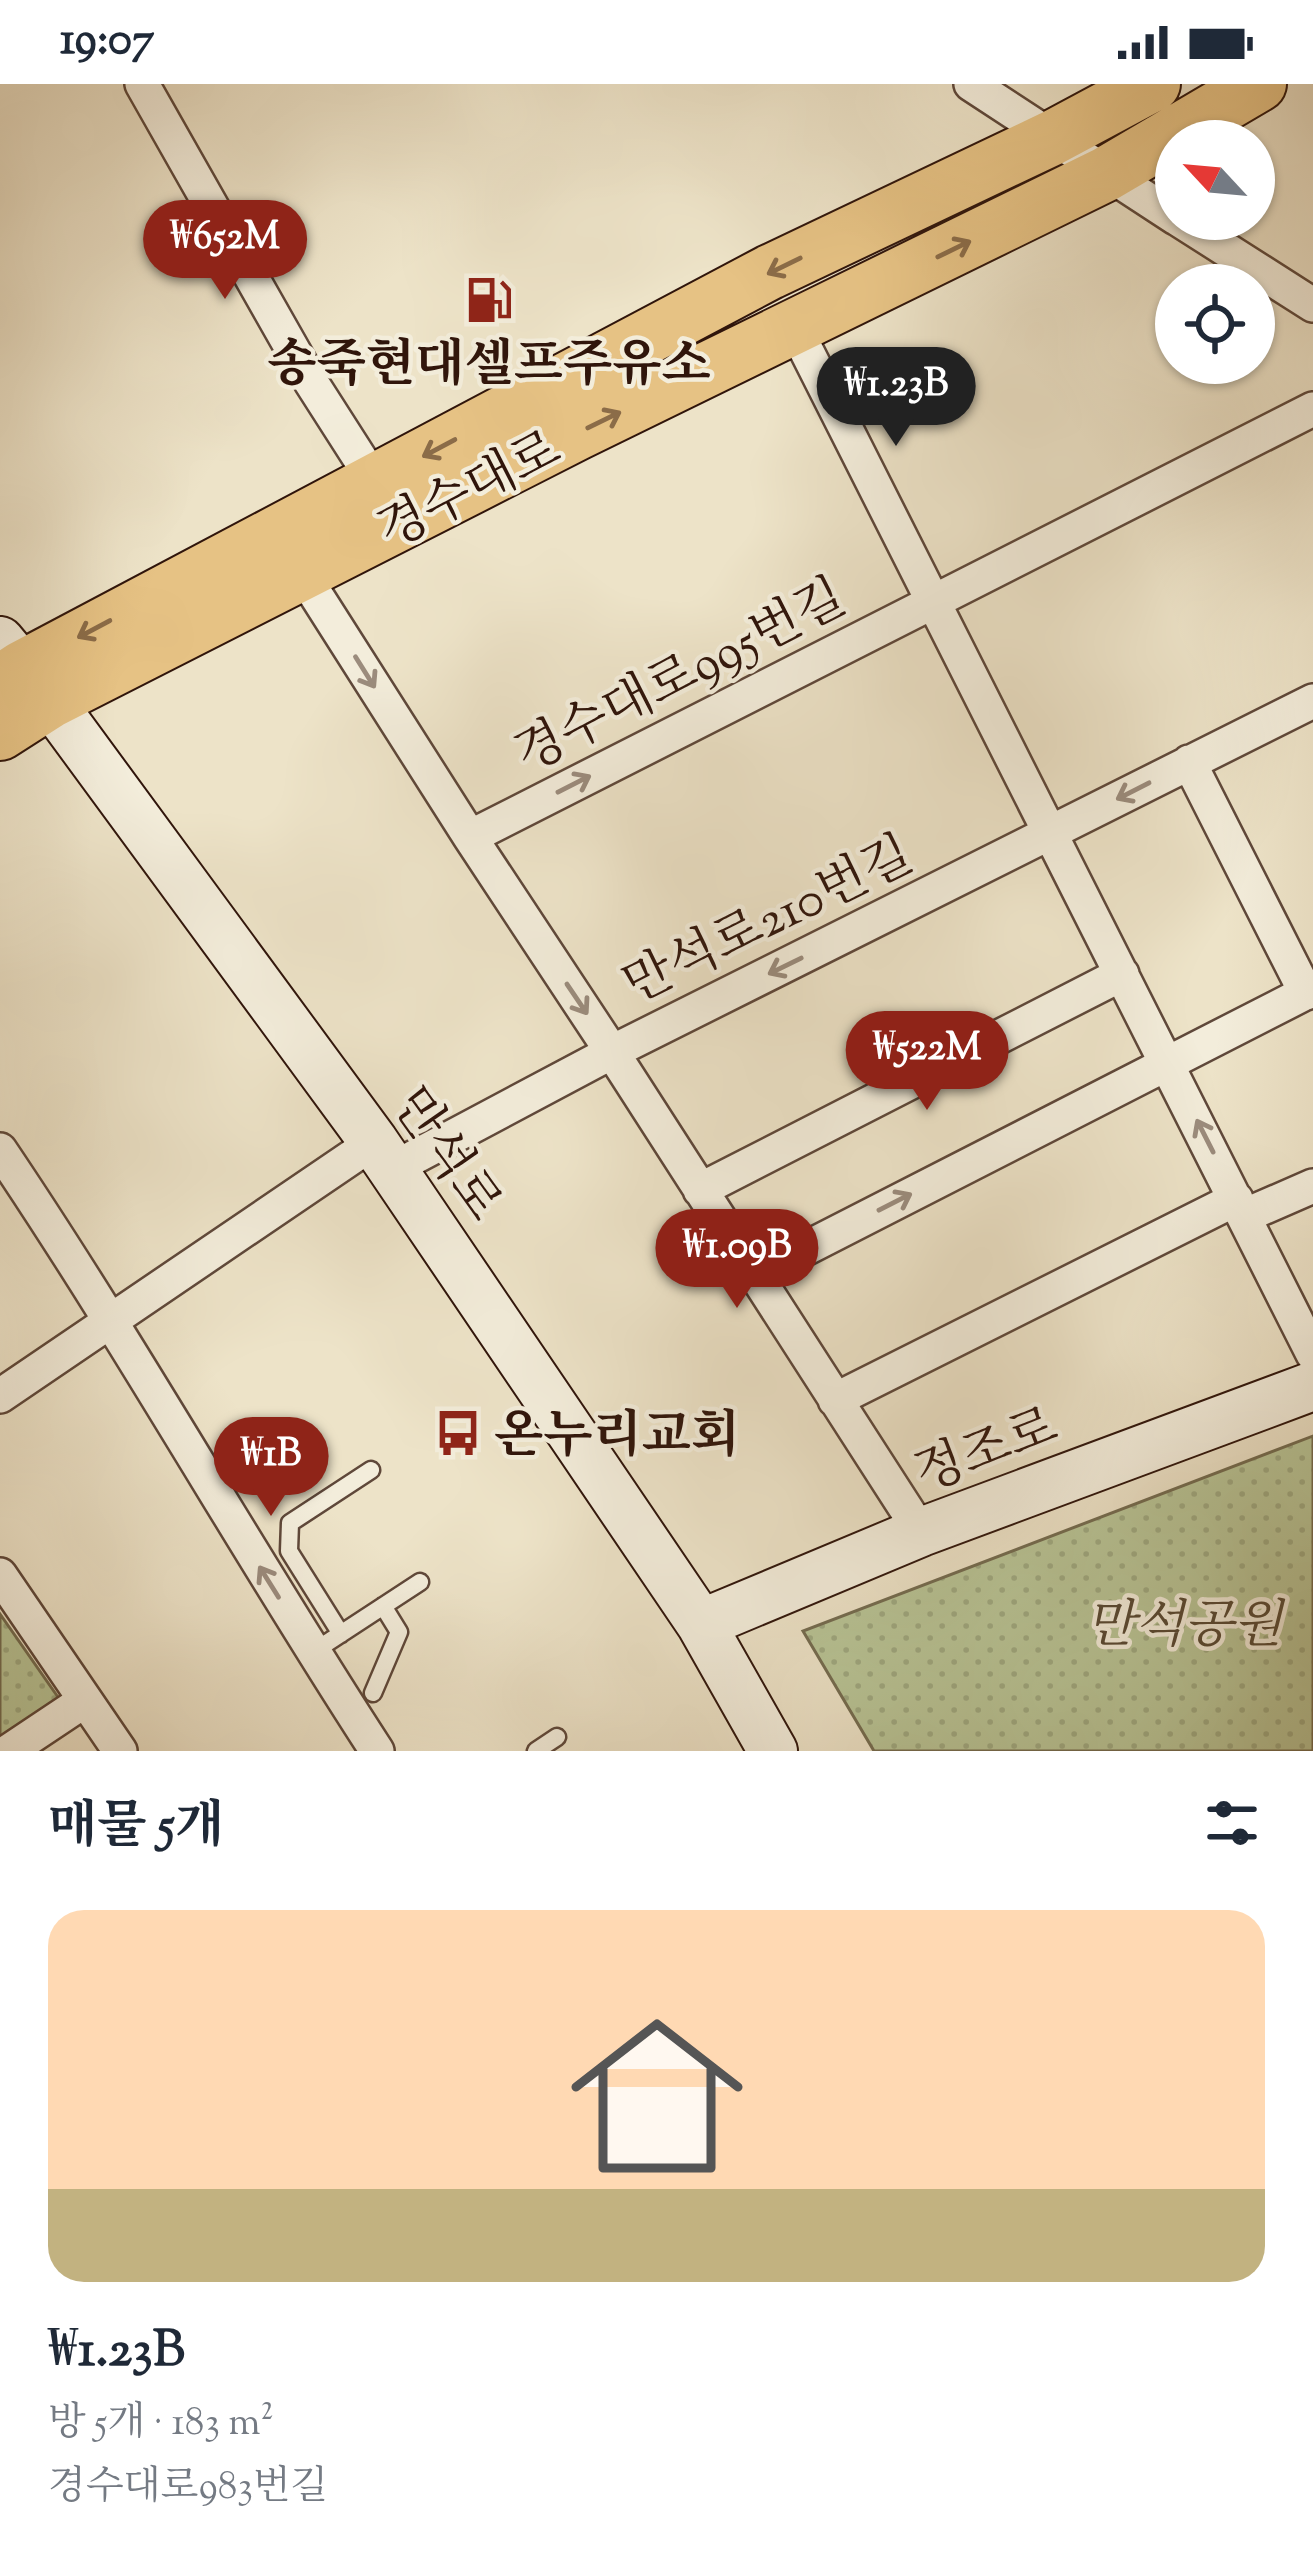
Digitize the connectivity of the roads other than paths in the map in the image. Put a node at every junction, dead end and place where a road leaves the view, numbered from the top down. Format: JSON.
{"nodes":[{"id":1,"x":142,"y":84,"type":"edge"},
{"id":2,"x":971,"y":84,"type":"edge"},
{"id":3,"x":1153,"y":84,"type":"edge"},
{"id":4,"x":1259,"y":84,"type":"edge"},
{"id":5,"x":1052,"y":138,"type":"junction"},
{"id":6,"x":1106,"y":174,"type":"junction"},
{"id":7,"x":1155,"y":204,"type":"edge"},
{"id":8,"x":1211,"y":240,"type":"edge"},
{"id":9,"x":1313,"y":305,"type":"edge"},
{"id":10,"x":795,"y":328,"type":"junction"},
{"id":11,"x":1313,"y":409,"type":"edge"},
{"id":12,"x":375,"y":482,"type":"junction"},
{"id":13,"x":302,"y":573,"type":"junction"},
{"id":14,"x":935,"y":602,"type":"junction"},
{"id":15,"x":193,"y":603,"type":"junction"},
{"id":16,"x":18,"y":673,"type":"edge"},
{"id":17,"x":1313,"y":701,"type":"edge"},
{"id":18,"x":0,"y":734,"type":"edge"},
{"id":19,"x":1189,"y":762,"type":"junction"},
{"id":20,"x":1051,"y":834,"type":"junction"},
{"id":21,"x":470,"y":837,"type":"junction"},
{"id":22,"x":1123,"y":974,"type":"junction"},
{"id":23,"x":1310,"y":991,"type":"edge"},
{"id":24,"x":612,"y":1052,"type":"junction"},
{"id":25,"x":1167,"y":1062,"type":"junction"},
{"id":26,"x":0,"y":1150,"type":"edge"},
{"id":27,"x":383,"y":1155,"type":"junction"},
{"id":28,"x":1313,"y":1186,"type":"edge"},
{"id":29,"x":700,"y":1190,"type":"junction"},
{"id":30,"x":1240,"y":1208,"type":"junction"},
{"id":31,"x":754,"y":1275,"type":"junction"},
{"id":32,"x":110,"y":1321,"type":"junction"},
{"id":33,"x":1313,"y":1354,"type":"edge"},
{"id":34,"x":1313,"y":1386,"type":"edge"},
{"id":35,"x":0,"y":1396,"type":"edge"},
{"id":36,"x":835,"y":1400,"type":"junction"},
{"id":37,"x":371,"y":1470,"type":"dead end"},
{"id":38,"x":921,"y":1532,"type":"junction"},
{"id":39,"x":0,"y":1574,"type":"edge"},
{"id":40,"x":420,"y":1582,"type":"dead end"},
{"id":41,"x":383,"y":1606,"type":"junction"},
{"id":42,"x":701,"y":1624,"type":"junction"},
{"id":43,"x":327,"y":1643,"type":"junction"},
{"id":44,"x":373,"y":1693,"type":"dead end"},
{"id":45,"x":83,"y":1701,"type":"junction"},
{"id":46,"x":557,"y":1737,"type":"dead end"},
{"id":47,"x":9,"y":1751,"type":"edge"},
{"id":48,"x":120,"y":1751,"type":"edge"},
{"id":49,"x":377,"y":1751,"type":"edge"},
{"id":50,"x":536,"y":1751,"type":"edge"},
{"id":51,"x":773,"y":1751,"type":"edge"}],
"edges":[{"from":1,"to":12,"type":"street"},
{"from":2,"to":5,"type":"street"},
{"from":3,"to":5,"type":"main road","name":"경수대로"},
{"from":4,"to":6,"type":"main road","name":"경수대로"},
{"from":5,"to":6,"type":"street"},
{"from":5,"to":12,"type":"main road","name":"경수대로","one_way":true},
{"from":6,"to":7,"type":"street"},
{"from":10,"to":6,"type":"main road","name":"경수대로","one_way":true},
{"from":8,"to":9,"type":"street"},
{"from":13,"to":10,"type":"main road","name":"경수대로","one_way":true},
{"from":10,"to":14,"type":"street"},
{"from":11,"to":14,"type":"street","name":"경수대로995번길"},
{"from":12,"to":15,"type":"main road","name":"경수대로"},
{"from":13,"to":15,"type":"main road","name":"경수대로"},
{"from":13,"to":21,"type":"street","one_way":true},
{"from":14,"to":20,"type":"street"},
{"from":21,"to":14,"type":"street","name":"경수대로995번길","one_way":true},
{"from":15,"to":16,"type":"main road","name":"경수대로"},
{"from":16,"to":18,"type":"main road","name":"경수대로"},
{"from":16,"to":27,"type":"main road","name":"만석로"},
{"from":17,"to":19,"type":"street","name":"만석로210번길"},
{"from":19,"to":20,"type":"street","name":"만석로210번길","one_way":true},
{"from":19,"to":23,"type":"street"},
{"from":20,"to":22,"type":"street"},
{"from":20,"to":24,"type":"street","name":"만석로210번길","one_way":true},
{"from":21,"to":24,"type":"street","one_way":true},
{"from":22,"to":25,"type":"street"},
{"from":22,"to":29,"type":"street"},
{"from":23,"to":25,"type":"street"},
{"from":24,"to":27,"type":"street","name":"만석로210번길"},
{"from":24,"to":29,"type":"street"},
{"from":30,"to":25,"type":"street","one_way":true},
{"from":31,"to":25,"type":"street","one_way":true},
{"from":26,"to":32,"type":"street"},
{"from":27,"to":32,"type":"street","name":"만석로210번길"},
{"from":27,"to":42,"type":"main road","name":"만석로"},
{"from":28,"to":30,"type":"street"},
{"from":29,"to":31,"type":"street"},
{"from":30,"to":33,"type":"street"},
{"from":30,"to":36,"type":"street"},
{"from":31,"to":36,"type":"street"},
{"from":32,"to":35,"type":"street","name":"만석로210번길"},
{"from":43,"to":32,"type":"street","one_way":true},
{"from":34,"to":38,"type":"main road","name":"정조로"},
{"from":36,"to":38,"type":"street"},
{"from":37,"to":43,"type":"lane"},
{"from":38,"to":42,"type":"main road","name":"정조로"},
{"from":39,"to":45,"type":"street"},
{"from":40,"to":41,"type":"lane"},
{"from":41,"to":43,"type":"lane"},
{"from":41,"to":44,"type":"lane"},
{"from":42,"to":51,"type":"main road","name":"만석로"},
{"from":43,"to":49,"type":"street"},
{"from":45,"to":47,"type":"street"},
{"from":45,"to":48,"type":"street"},
{"from":46,"to":50,"type":"lane"}]}
